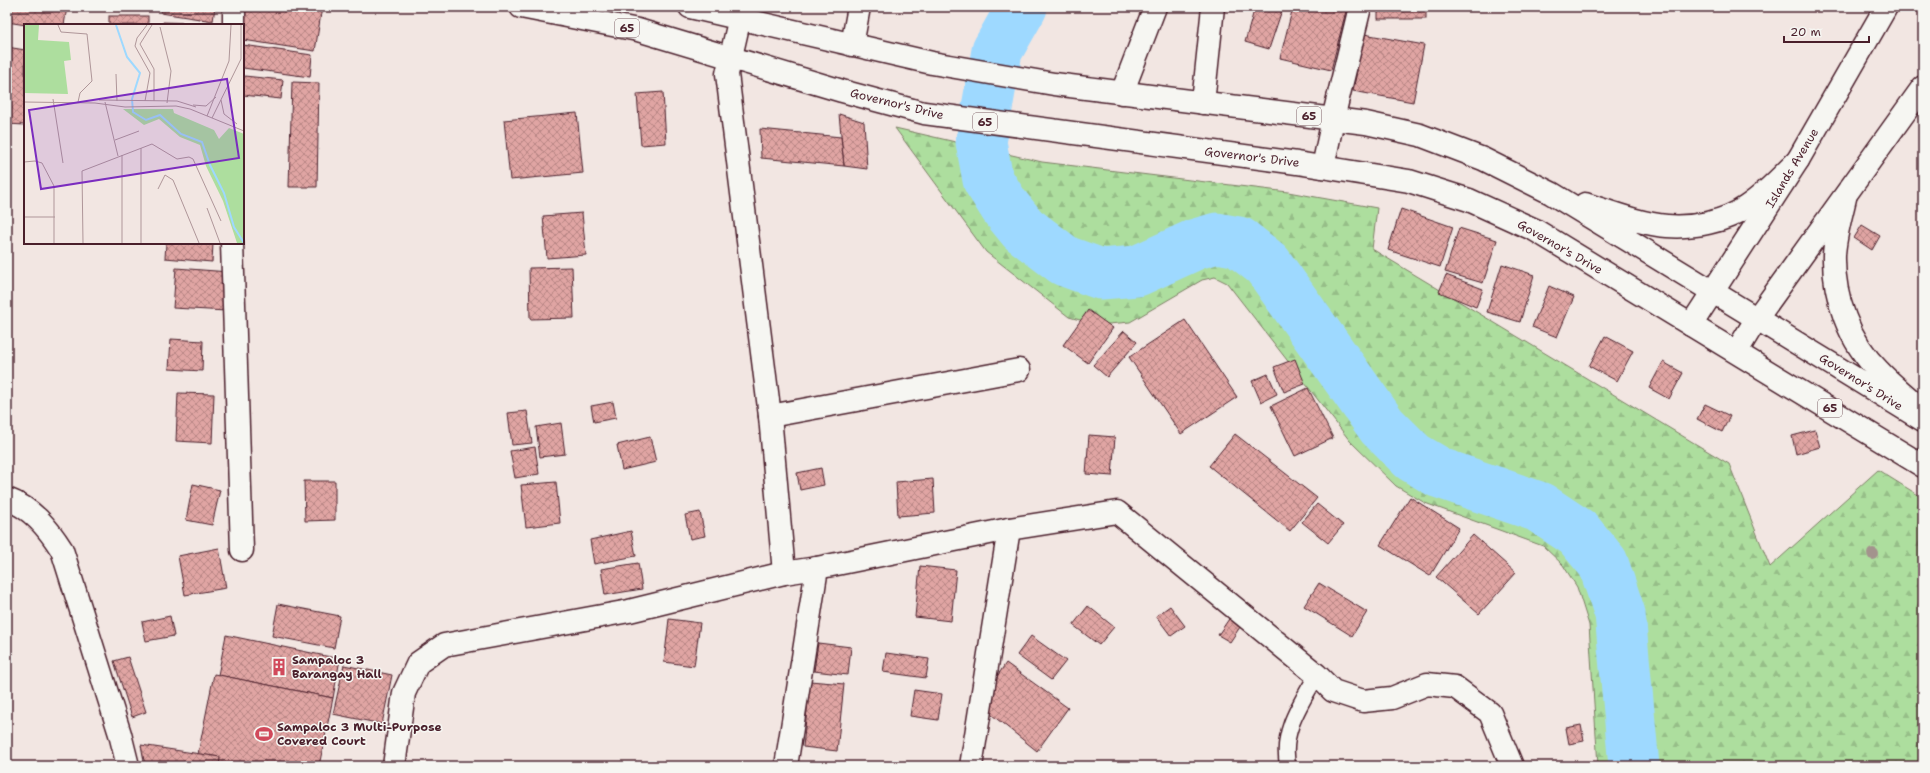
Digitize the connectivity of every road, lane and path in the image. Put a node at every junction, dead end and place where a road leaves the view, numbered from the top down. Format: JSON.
{"nodes":[{"id":1,"x":234,"y":7,"type":"edge"},
{"id":2,"x":521,"y":7,"type":"edge"},
{"id":3,"x":690,"y":7,"type":"edge"},
{"id":4,"x":860,"y":7,"type":"edge"},
{"id":5,"x":1155,"y":7,"type":"edge"},
{"id":6,"x":1213,"y":7,"type":"edge"},
{"id":7,"x":1360,"y":7,"type":"edge"},
{"id":8,"x":1886,"y":7,"type":"edge"},
{"id":9,"x":740,"y":17,"type":"junction"},
{"id":10,"x":234,"y":24,"type":"edge"},
{"id":11,"x":852,"y":45,"type":"junction"},
{"id":12,"x":731,"y":57,"type":"junction"},
{"id":13,"x":1923,"y":87,"type":"edge"},
{"id":14,"x":1122,"y":93,"type":"junction"},
{"id":15,"x":1203,"y":103,"type":"junction"},
{"id":16,"x":1333,"y":119,"type":"junction"},
{"id":17,"x":1798,"y":160,"type":"junction"},
{"id":18,"x":1324,"y":167,"type":"junction"},
{"id":19,"x":1551,"y":193,"type":"junction"},
{"id":20,"x":1845,"y":198,"type":"junction"},
{"id":21,"x":232,"y":244,"type":"edge"},
{"id":22,"x":1713,"y":292,"type":"junction"},
{"id":23,"x":1758,"y":318,"type":"junction"},
{"id":24,"x":1691,"y":325,"type":"junction"},
{"id":25,"x":1736,"y":351,"type":"junction"},
{"id":26,"x":1019,"y":370,"type":"dead end"},
{"id":27,"x":1923,"y":410,"type":"edge"},
{"id":28,"x":770,"y":416,"type":"junction"},
{"id":29,"x":1923,"y":420,"type":"edge"},
{"id":30,"x":1923,"y":466,"type":"edge"},
{"id":31,"x":7,"y":499,"type":"edge"},
{"id":32,"x":1009,"y":529,"type":"junction"},
{"id":33,"x":242,"y":550,"type":"dead end"},
{"id":34,"x":817,"y":568,"type":"junction"},
{"id":35,"x":784,"y":573,"type":"junction"},
{"id":36,"x":1317,"y":675,"type":"junction"},
{"id":37,"x":128,"y":766,"type":"edge"},
{"id":38,"x":394,"y":766,"type":"edge"},
{"id":39,"x":786,"y":766,"type":"edge"},
{"id":40,"x":971,"y":766,"type":"edge"},
{"id":41,"x":1288,"y":766,"type":"edge"},
{"id":42,"x":1512,"y":766,"type":"edge"}],
"edges":[{"from":1,"to":10,"type":"main road"},
{"from":2,"to":12,"type":"main road","name":"Governor's Drive","number":"65"},
{"from":3,"to":9,"type":"main road","name":"Governor's Drive","number":"65"},
{"from":4,"to":11,"type":"main road"},
{"from":5,"to":14,"type":"main road"},
{"from":6,"to":15,"type":"main road"},
{"from":7,"to":16,"type":"main road"},
{"from":8,"to":17,"type":"main road","name":"Islands Avenue"},
{"from":9,"to":11,"type":"main road","name":"Governor's Drive","number":"65"},
{"from":9,"to":12,"type":"main road"},
{"from":11,"to":14,"type":"main road","name":"Governor's Drive","number":"65"},
{"from":12,"to":18,"type":"main road","name":"Governor's Drive","number":"65"},
{"from":12,"to":28,"type":"main road"},
{"from":13,"to":20,"type":"main road"},
{"from":14,"to":15,"type":"main road","name":"Governor's Drive","number":"65"},
{"from":15,"to":16,"type":"main road","name":"Governor's Drive","number":"65"},
{"from":16,"to":18,"type":"main road"},
{"from":16,"to":19,"type":"main road","name":"Governor's Drive","number":"65"},
{"from":17,"to":19,"type":"main road"},
{"from":17,"to":22,"type":"main road","name":"Islands Avenue"},
{"from":18,"to":24,"type":"main road","name":"Governor's Drive","number":"65"},
{"from":19,"to":22,"type":"main road","name":"Governor's Drive","number":"65"},
{"from":20,"to":23,"type":"main road"},
{"from":20,"to":27,"type":"main road"},
{"from":21,"to":33,"type":"main road"},
{"from":22,"to":23,"type":"main road","name":"Governor's Drive","number":"65"},
{"from":22,"to":24,"type":"main road","name":"Islands Avenue"},
{"from":23,"to":25,"type":"main road"},
{"from":23,"to":29,"type":"main road","name":"Governor's Drive","number":"65"},
{"from":24,"to":25,"type":"main road","name":"Governor's Drive","number":"65"},
{"from":25,"to":30,"type":"main road","name":"Governor's Drive","number":"65"},
{"from":26,"to":28,"type":"main road"},
{"from":28,"to":35,"type":"main road"},
{"from":31,"to":37,"type":"main road"},
{"from":32,"to":34,"type":"main road"},
{"from":32,"to":36,"type":"main road"},
{"from":32,"to":40,"type":"main road"},
{"from":34,"to":35,"type":"main road"},
{"from":34,"to":39,"type":"main road"},
{"from":35,"to":38,"type":"main road"},
{"from":36,"to":41,"type":"lane"},
{"from":36,"to":42,"type":"main road"}]}
